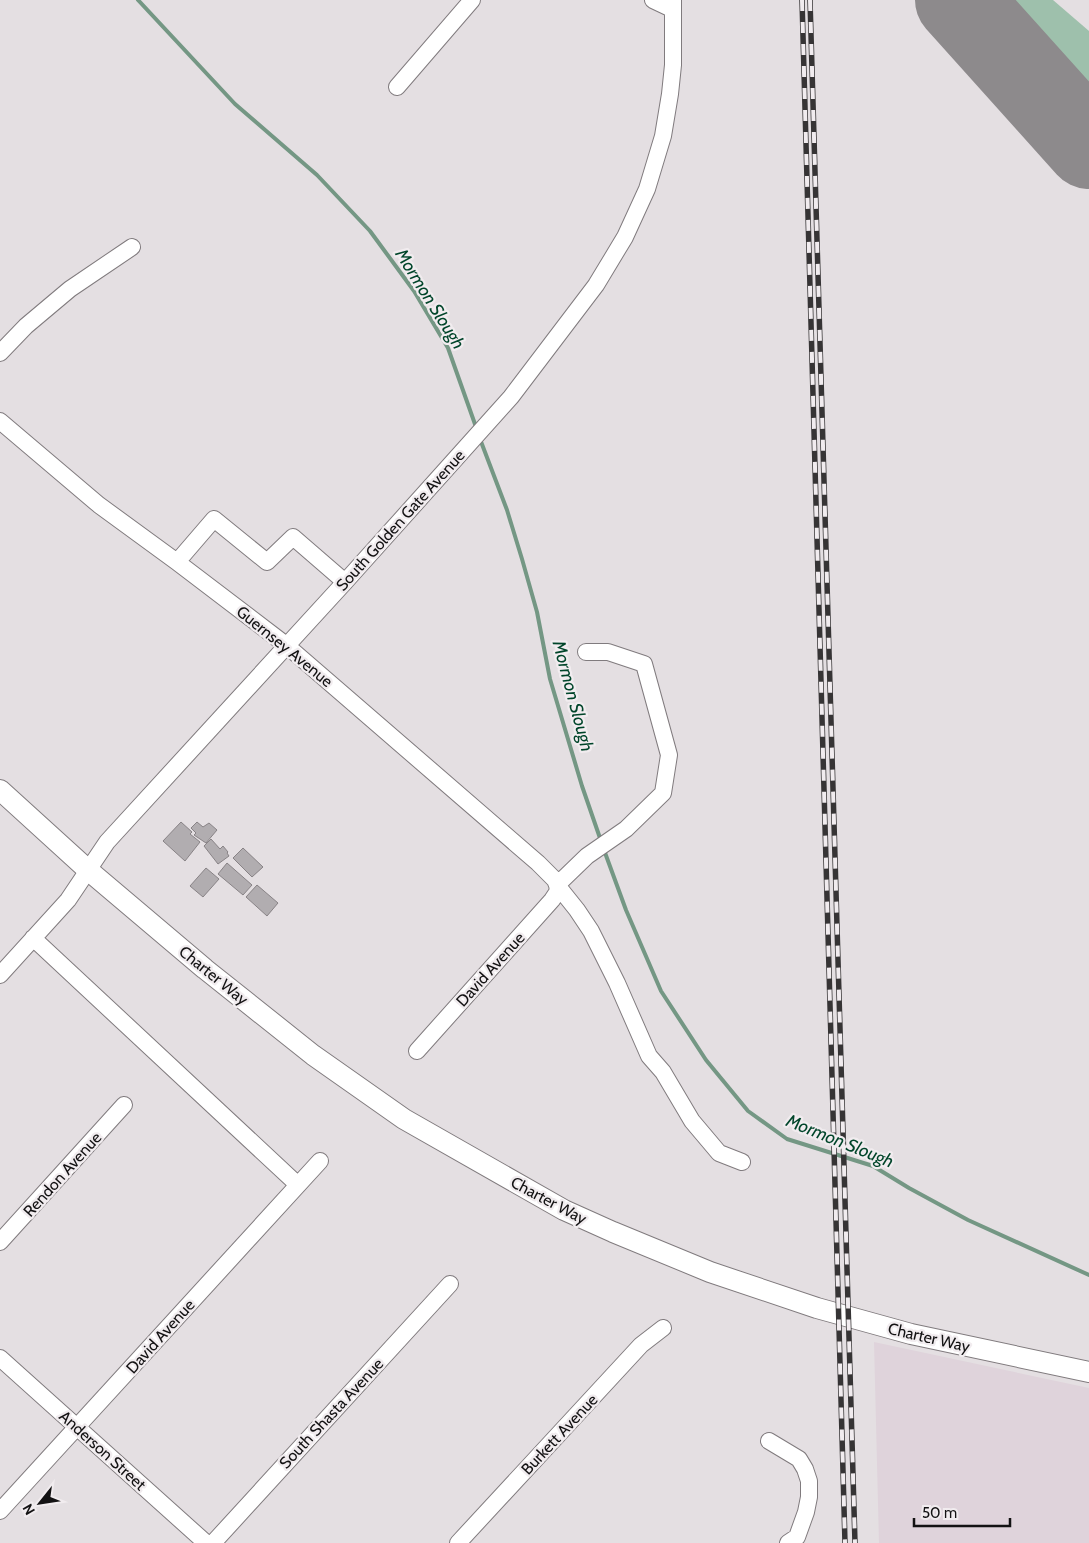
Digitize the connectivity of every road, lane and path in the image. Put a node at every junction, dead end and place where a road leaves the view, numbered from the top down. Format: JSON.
{"nodes":[{"id":1,"x":472,"y":0,"type":"edge"},
{"id":2,"x":653,"y":0,"type":"edge"},
{"id":3,"x":673,"y":5,"type":"edge"},
{"id":4,"x":397,"y":87,"type":"dead end"},
{"id":5,"x":132,"y":247,"type":"dead end"},
{"id":6,"x":0,"y":353,"type":"edge"},
{"id":7,"x":3,"y":429,"type":"edge"},
{"id":8,"x":177,"y":562,"type":"junction"},
{"id":9,"x":345,"y":582,"type":"junction"},
{"id":10,"x":286,"y":646,"type":"junction"},
{"id":11,"x":586,"y":652,"type":"dead end"},
{"id":12,"x":0,"y":790,"type":"edge"},
{"id":13,"x":88,"y":870,"type":"junction"},
{"id":14,"x":557,"y":886,"type":"junction"},
{"id":15,"x":33,"y":938,"type":"junction"},
{"id":16,"x":0,"y":975,"type":"edge"},
{"id":17,"x":417,"y":1051,"type":"dead end"},
{"id":18,"x":124,"y":1105,"type":"dead end"},
{"id":19,"x":320,"y":1161,"type":"dead end"},
{"id":20,"x":742,"y":1162,"type":"dead end"},
{"id":21,"x":298,"y":1185,"type":"junction"},
{"id":22,"x":0,"y":1242,"type":"edge"},
{"id":23,"x":450,"y":1284,"type":"dead end"},
{"id":24,"x":663,"y":1328,"type":"dead end"},
{"id":25,"x":0,"y":1358,"type":"edge"},
{"id":26,"x":1089,"y":1372,"type":"edge"},
{"id":27,"x":77,"y":1427,"type":"junction"},
{"id":28,"x":769,"y":1441,"type":"dead end"},
{"id":29,"x":0,"y":1511,"type":"edge"},
{"id":30,"x":792,"y":1540,"type":"edge"},
{"id":31,"x":206,"y":1543,"type":"edge"},
{"id":32,"x":213,"y":1543,"type":"edge"},
{"id":33,"x":458,"y":1543,"type":"edge"}],
"edges":[{"from":1,"to":4,"type":"street"},
{"from":2,"to":3,"type":"street"},
{"from":3,"to":9,"type":"street","name":"South Golden Gate Avenue"},
{"from":5,"to":6,"type":"street"},
{"from":7,"to":8,"type":"street","name":"Guernsey Avenue"},
{"from":8,"to":9,"type":"street"},
{"from":8,"to":10,"type":"street","name":"Guernsey Avenue"},
{"from":9,"to":10,"type":"street","name":"South Golden Gate Avenue"},
{"from":10,"to":13,"type":"street","name":"South Golden Gate Avenue"},
{"from":10,"to":14,"type":"street","name":"Guernsey Avenue"},
{"from":11,"to":14,"type":"street","name":"David Avenue"},
{"from":12,"to":13,"type":"main road","name":"Charter Way"},
{"from":13,"to":15,"type":"street","name":"South Golden Gate Avenue"},
{"from":13,"to":26,"type":"main road","name":"Charter Way"},
{"from":14,"to":17,"type":"street","name":"David Avenue"},
{"from":14,"to":20,"type":"street","name":"Guernsey Avenue"},
{"from":15,"to":16,"type":"street","name":"South Golden Gate Avenue"},
{"from":15,"to":21,"type":"street"},
{"from":18,"to":22,"type":"street","name":"Rendon Avenue"},
{"from":19,"to":21,"type":"street","name":"David Avenue"},
{"from":21,"to":27,"type":"street","name":"David Avenue"},
{"from":23,"to":32,"type":"street","name":"South Shasta Avenue"},
{"from":24,"to":33,"type":"street","name":"Burkett Avenue"},
{"from":25,"to":27,"type":"street","name":"Anderson Street"},
{"from":27,"to":29,"type":"street","name":"David Avenue"},
{"from":27,"to":31,"type":"street","name":"Anderson Street"},
{"from":28,"to":30,"type":"street"}]}
